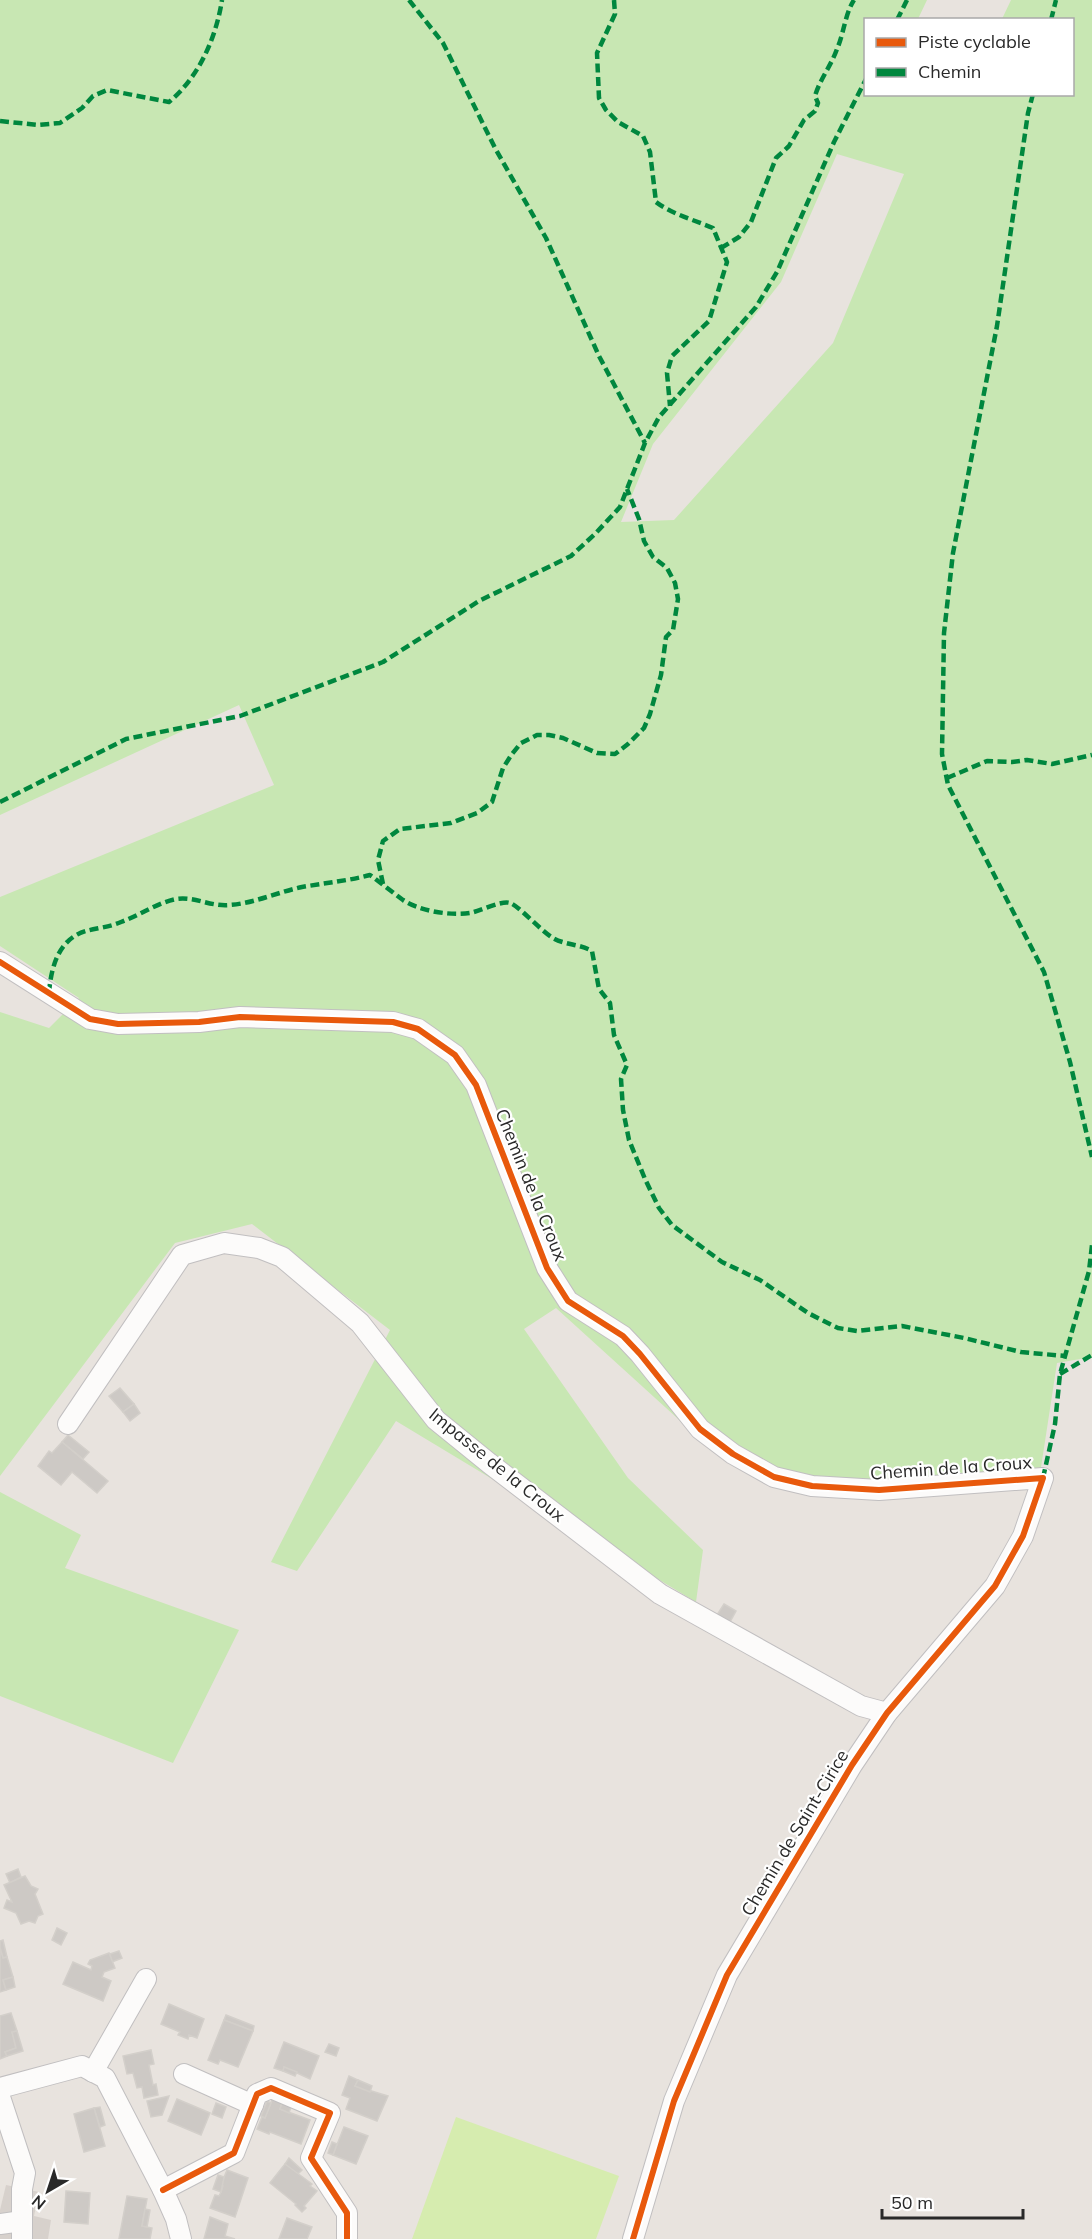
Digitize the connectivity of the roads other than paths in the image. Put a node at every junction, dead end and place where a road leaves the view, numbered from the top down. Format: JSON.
{"nodes":[{"id":1,"x":0,"y":962,"type":"edge"},
{"id":2,"x":68,"y":1424,"type":"dead end"},
{"id":3,"x":1043,"y":1478,"type":"joint"},
{"id":4,"x":887,"y":1713,"type":"junction"},
{"id":5,"x":146,"y":1979,"type":"dead end"},
{"id":6,"x":93,"y":2072,"type":"junction"},
{"id":7,"x":184,"y":2074,"type":"dead end"},
{"id":8,"x":0,"y":2088,"type":"edge"},
{"id":9,"x":0,"y":2097,"type":"edge"},
{"id":10,"x":253,"y":2105,"type":"junction"},
{"id":11,"x":163,"y":2190,"type":"junction"},
{"id":12,"x":0,"y":2224,"type":"edge"},
{"id":13,"x":22,"y":2230,"type":"edge"},
{"id":14,"x":181,"y":2239,"type":"edge"},
{"id":15,"x":347,"y":2239,"type":"edge"},
{"id":16,"x":633,"y":2239,"type":"edge"}],
"edges":[{"from":1,"to":3,"type":"street","name":"Chemin de la Croux"},
{"from":2,"to":4,"type":"street","name":"Impasse de la Croux"},
{"from":3,"to":4,"type":"street","name":"Chemin de Saint-Cirice"},
{"from":4,"to":16,"type":"street","name":"Chemin de Saint-Cirice"},
{"from":5,"to":6,"type":"street"},
{"from":6,"to":8,"type":"street"},
{"from":6,"to":11,"type":"street"},
{"from":7,"to":10,"type":"street"},
{"from":9,"to":13,"type":"street"},
{"from":10,"to":11,"type":"street"},
{"from":10,"to":15,"type":"street"},
{"from":11,"to":14,"type":"street"},
{"from":12,"to":13,"type":"street"}]}
